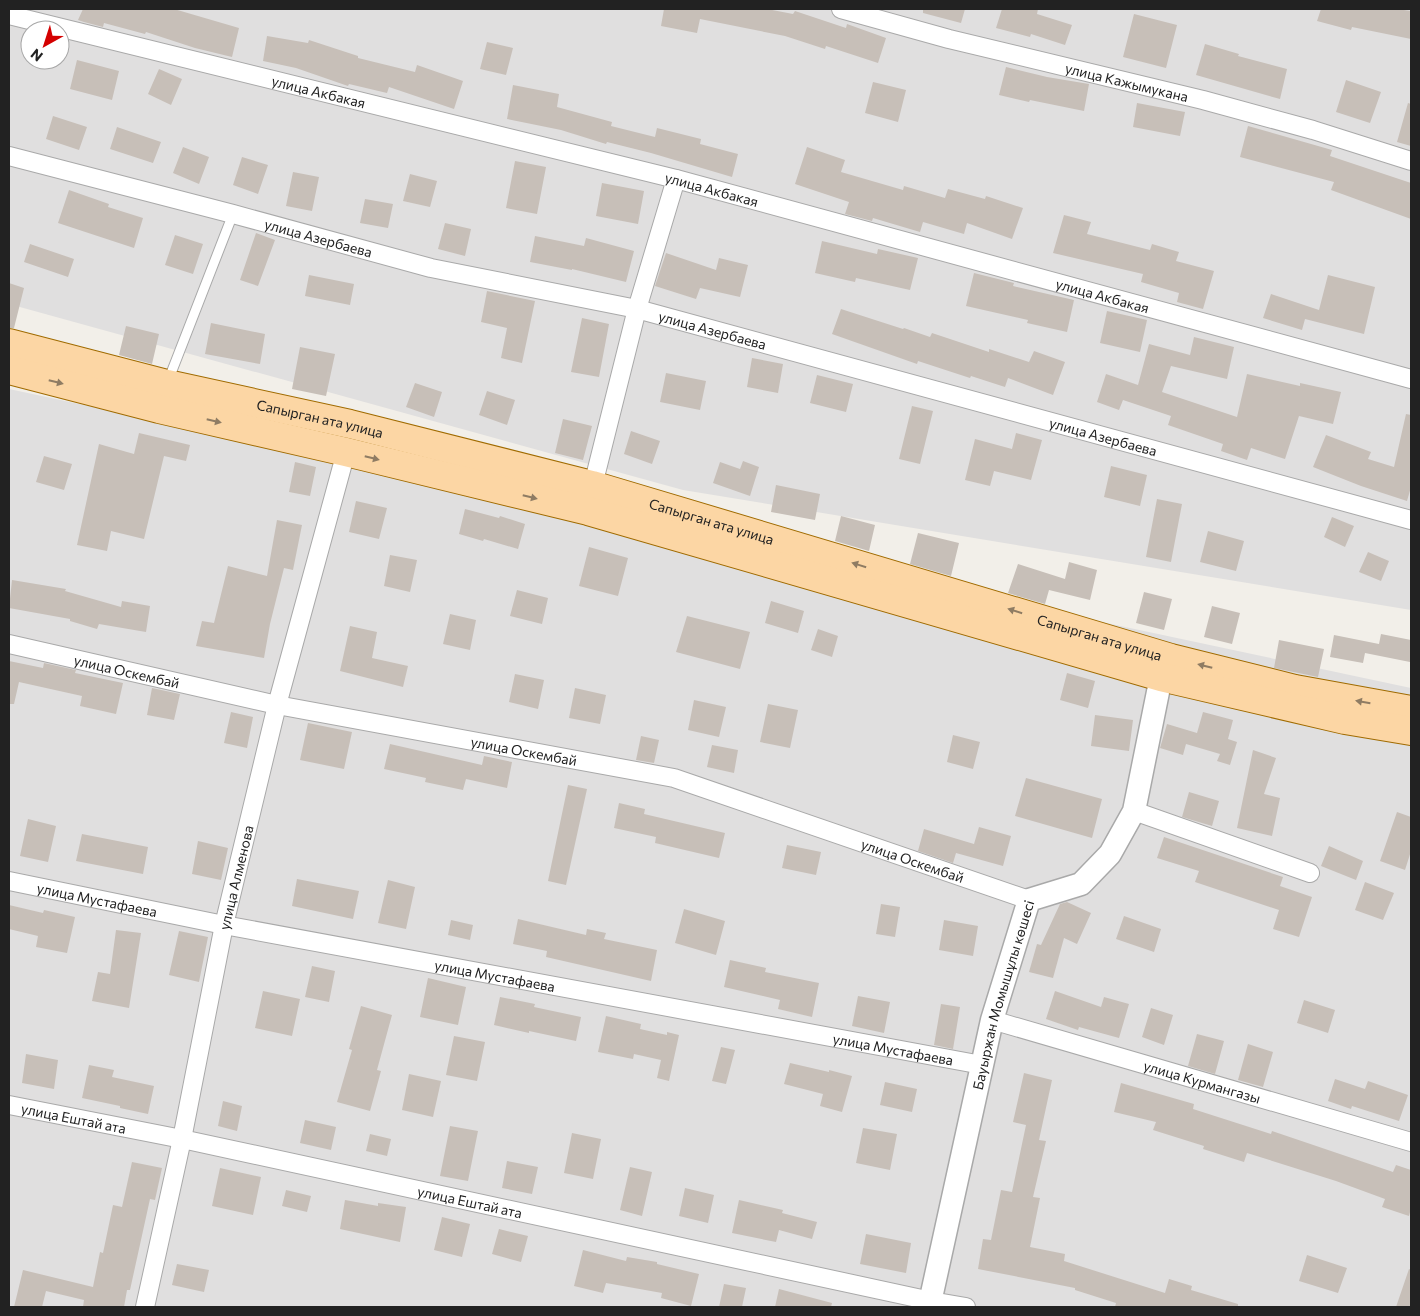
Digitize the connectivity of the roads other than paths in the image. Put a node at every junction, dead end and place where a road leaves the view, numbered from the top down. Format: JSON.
{"nodes":[{"id":1,"x":841,"y":9,"type":"edge"},
{"id":2,"x":9,"y":15,"type":"edge"},
{"id":3,"x":9,"y":156,"type":"edge"},
{"id":4,"x":1411,"y":161,"type":"edge"},
{"id":5,"x":676,"y":179,"type":"junction"},
{"id":6,"x":233,"y":214,"type":"junction"},
{"id":7,"x":637,"y":309,"type":"junction"},
{"id":8,"x":9,"y":343,"type":"edge"},
{"id":9,"x":9,"y":370,"type":"edge"},
{"id":10,"x":1411,"y":379,"type":"edge"},
{"id":11,"x":167,"y":384,"type":"junction"},
{"id":12,"x":346,"y":452,"type":"junction"},
{"id":13,"x":592,"y":485,"type":"junction"},
{"id":14,"x":588,"y":511,"type":"junction"},
{"id":15,"x":1411,"y":520,"type":"edge"},
{"id":16,"x":9,"y":644,"type":"edge"},
{"id":17,"x":1161,"y":677,"type":"junction"},
{"id":18,"x":277,"y":705,"type":"junction"},
{"id":19,"x":1411,"y":710,"type":"edge"},
{"id":20,"x":1411,"y":731,"type":"edge"},
{"id":21,"x":1134,"y":811,"type":"junction"},
{"id":22,"x":1310,"y":873,"type":"dead end"},
{"id":23,"x":9,"y":881,"type":"edge"},
{"id":24,"x":1028,"y":900,"type":"junction"},
{"id":25,"x":224,"y":925,"type":"junction"},
{"id":26,"x":992,"y":1020,"type":"junction"},
{"id":27,"x":982,"y":1065,"type":"junction"},
{"id":28,"x":9,"y":1105,"type":"edge"},
{"id":29,"x":182,"y":1140,"type":"junction"},
{"id":30,"x":1411,"y":1142,"type":"edge"},
{"id":31,"x":930,"y":1304,"type":"edge"},
{"id":32,"x":145,"y":1307,"type":"edge"},
{"id":33,"x":966,"y":1307,"type":"edge"}],
"edges":[{"from":1,"to":4,"type":"street","name":"улица Кажымукана"},
{"from":2,"to":5,"type":"street","name":"улица Акбакая"},
{"from":3,"to":6,"type":"street","name":"улица Азербаева"},
{"from":5,"to":7,"type":"street"},
{"from":5,"to":10,"type":"street","name":"улица Акбакая"},
{"from":6,"to":7,"type":"street","name":"улица Азербаева"},
{"from":6,"to":11,"type":"lane"},
{"from":7,"to":13,"type":"street"},
{"from":7,"to":15,"type":"street","name":"улица Азербаева"},
{"from":8,"to":11,"type":"main road","name":"Сапырган ата улица"},
{"from":9,"to":12,"type":"main road","name":"Сапырган ата улица","one_way":true},
{"from":11,"to":13,"type":"main road","name":"Сапырган ата улица"},
{"from":12,"to":14,"type":"main road","name":"Сапырган ата улица","one_way":true},
{"from":12,"to":18,"type":"street","name":"улица Алменова"},
{"from":13,"to":14,"type":"street"},
{"from":19,"to":13,"type":"main road","name":"Сапырган ата улица","one_way":true},
{"from":14,"to":17,"type":"main road","name":"Сапырган ата улица"},
{"from":16,"to":18,"type":"street","name":"улица Оскембай"},
{"from":17,"to":20,"type":"main road","name":"Сапырган ата улица"},
{"from":17,"to":21,"type":"street","name":"Бауыржан Момышұлы көшесі"},
{"from":18,"to":24,"type":"street","name":"улица Оскембай"},
{"from":18,"to":25,"type":"street","name":"улица Алменова"},
{"from":21,"to":22,"type":"street"},
{"from":21,"to":24,"type":"street","name":"Бауыржан Момышұлы көшесі"},
{"from":23,"to":25,"type":"street","name":"улица Мустафаева"},
{"from":24,"to":26,"type":"street","name":"Бауыржан Момышұлы көшесі"},
{"from":25,"to":27,"type":"street","name":"улица Мустафаева"},
{"from":25,"to":29,"type":"street","name":"улица Алменова"},
{"from":26,"to":27,"type":"street","name":"Бауыржан Момышұлы көшесі"},
{"from":26,"to":30,"type":"street","name":"улица Курмангазы"},
{"from":27,"to":31,"type":"street","name":"Бауыржан Момышұлы көшесі"},
{"from":28,"to":29,"type":"street","name":"улица Ештай ата"},
{"from":29,"to":31,"type":"street","name":"улица Ештай ата"},
{"from":29,"to":32,"type":"street","name":"улица Алменова"},
{"from":31,"to":33,"type":"street","name":"улица Ештай ата"}]}
